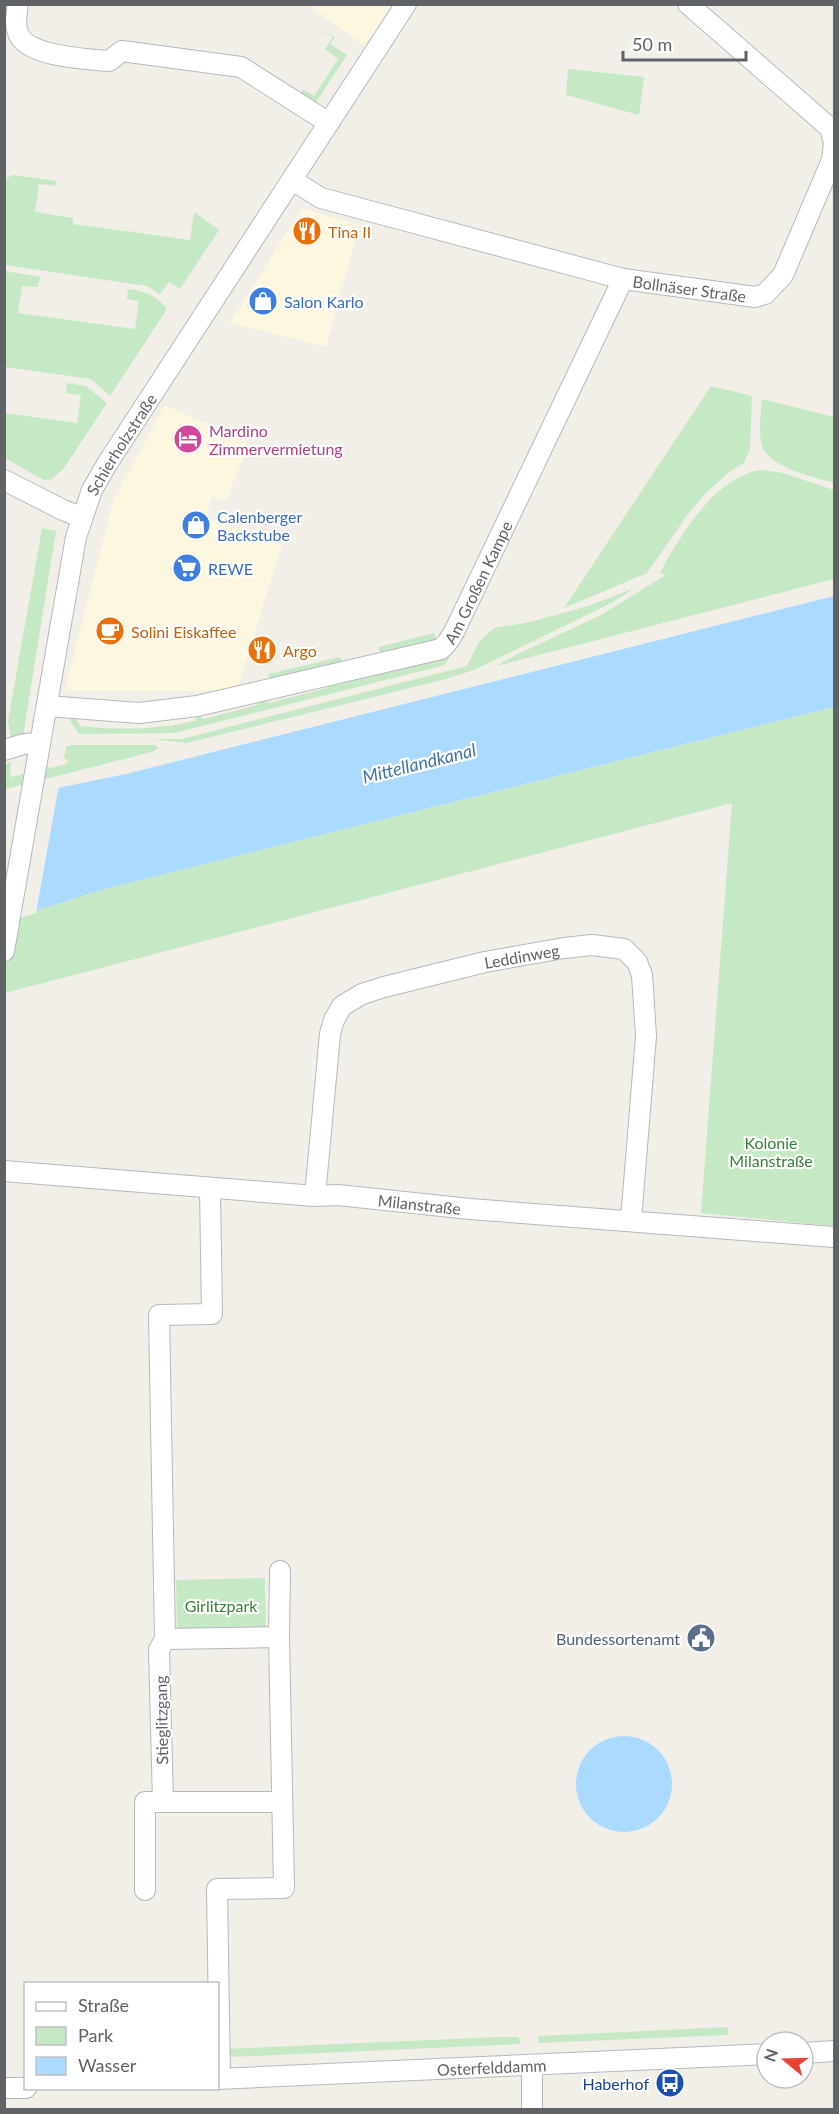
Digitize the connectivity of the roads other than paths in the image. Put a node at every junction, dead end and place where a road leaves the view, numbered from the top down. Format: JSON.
{"nodes":[{"id":1,"x":18,"y":4,"type":"edge"},
{"id":2,"x":406,"y":4,"type":"edge"},
{"id":3,"x":688,"y":4,"type":"edge"},
{"id":4,"x":329,"y":123,"type":"junction"},
{"id":5,"x":292,"y":180,"type":"junction"},
{"id":6,"x":623,"y":279,"type":"junction"},
{"id":7,"x":4,"y":480,"type":"edge"},
{"id":8,"x":81,"y":517,"type":"junction"},
{"id":9,"x":47,"y":706,"type":"junction"},
{"id":10,"x":40,"y":743,"type":"junction"},
{"id":11,"x":4,"y":750,"type":"edge"},
{"id":12,"x":6,"y":946,"type":"edge"},
{"id":13,"x":4,"y":1171,"type":"edge"},
{"id":14,"x":210,"y":1189,"type":"junction"},
{"id":15,"x":315,"y":1196,"type":"junction"},
{"id":16,"x":631,"y":1221,"type":"junction"},
{"id":17,"x":834,"y":1237,"type":"edge"},
{"id":18,"x":280,"y":1571,"type":"dead end"},
{"id":19,"x":279,"y":1637,"type":"junction"},
{"id":20,"x":165,"y":1639,"type":"junction"},
{"id":21,"x":163,"y":1802,"type":"junction"},
{"id":22,"x":282,"y":1802,"type":"junction"},
{"id":23,"x":145,"y":1890,"type":"dead end"},
{"id":24,"x":218,"y":1982,"type":"edge"},
{"id":25,"x":834,"y":2051,"type":"edge"},
{"id":26,"x":815,"y":2052,"type":"edge"},
{"id":27,"x":755,"y":2055,"type":"edge"},
{"id":28,"x":532,"y":2065,"type":"junction"},
{"id":29,"x":219,"y":2079,"type":"edge"},
{"id":30,"x":4,"y":2088,"type":"edge"},
{"id":31,"x":24,"y":2088,"type":"edge"},
{"id":32,"x":532,"y":2109,"type":"edge"}],
"edges":[{"from":1,"to":4,"type":"street"},
{"from":2,"to":4,"type":"street","name":"Schierholzstraße"},
{"from":3,"to":6,"type":"street","name":"Bollnäser Straße"},
{"from":4,"to":5,"type":"street","name":"Schierholzstraße"},
{"from":5,"to":6,"type":"street","name":"Bollnäser Straße"},
{"from":5,"to":8,"type":"street","name":"Schierholzstraße"},
{"from":6,"to":9,"type":"street","name":"Am Großen Kampe"},
{"from":7,"to":8,"type":"street"},
{"from":8,"to":9,"type":"street","name":"Schierholzstraße"},
{"from":9,"to":10,"type":"street","name":"Schierholzstraße"},
{"from":10,"to":11,"type":"street"},
{"from":10,"to":12,"type":"street","name":"Schierholzstraße"},
{"from":13,"to":14,"type":"street","name":"Milanstraße"},
{"from":14,"to":15,"type":"street","name":"Milanstraße"},
{"from":14,"to":20,"type":"street"},
{"from":15,"to":16,"type":"street","name":"Milanstraße"},
{"from":15,"to":16,"type":"street","name":"Leddinweg"},
{"from":16,"to":17,"type":"street","name":"Milanstraße"},
{"from":18,"to":19,"type":"street"},
{"from":19,"to":20,"type":"street"},
{"from":19,"to":22,"type":"street"},
{"from":20,"to":21,"type":"street","name":"Stieglitzgang"},
{"from":21,"to":22,"type":"street"},
{"from":21,"to":23,"type":"street"},
{"from":22,"to":24,"type":"street"},
{"from":25,"to":26,"type":"street"},
{"from":27,"to":28,"type":"street","name":"Osterfelddamm"},
{"from":28,"to":29,"type":"street","name":"Osterfelddamm"},
{"from":28,"to":32,"type":"street"},
{"from":30,"to":31,"type":"street"}]}
